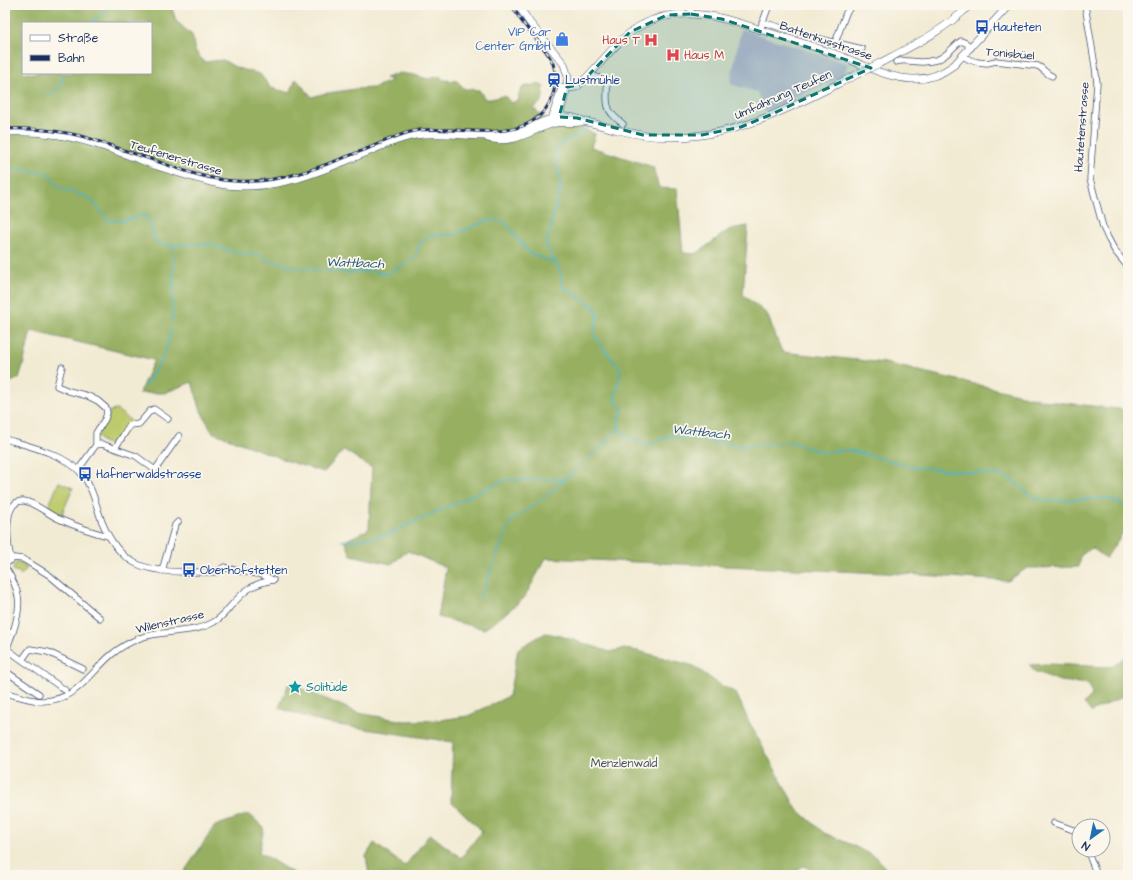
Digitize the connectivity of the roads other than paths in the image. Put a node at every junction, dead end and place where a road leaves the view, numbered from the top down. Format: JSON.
{"nodes":[{"id":1,"x":518,"y":5,"type":"edge"},
{"id":2,"x":689,"y":5,"type":"edge"},
{"id":3,"x":768,"y":5,"type":"edge"},
{"id":4,"x":852,"y":5,"type":"edge"},
{"id":5,"x":970,"y":5,"type":"edge"},
{"id":6,"x":1009,"y":5,"type":"edge"},
{"id":7,"x":1085,"y":5,"type":"edge"},
{"id":8,"x":691,"y":14,"type":"junction"},
{"id":9,"x":762,"y":22,"type":"junction"},
{"id":10,"x":760,"y":30,"type":"junction"},
{"id":11,"x":835,"y":43,"type":"junction"},
{"id":12,"x":971,"y":48,"type":"junction"},
{"id":13,"x":862,"y":49,"type":"dead end"},
{"id":14,"x":963,"y":56,"type":"junction"},
{"id":15,"x":896,"y":62,"type":"dead end"},
{"id":16,"x":591,"y":74,"type":"junction"},
{"id":17,"x":1052,"y":76,"type":"dead end"},
{"id":18,"x":566,"y":84,"type":"junction"},
{"id":19,"x":556,"y":120,"type":"junction"},
{"id":20,"x":623,"y":124,"type":"dead end"},
{"id":21,"x":5,"y":132,"type":"edge"},
{"id":22,"x":1128,"y":267,"type":"edge"},
{"id":23,"x":62,"y":367,"type":"dead end"},
{"id":24,"x":168,"y":420,"type":"dead end"},
{"id":25,"x":179,"y":436,"type":"dead end"},
{"id":26,"x":5,"y":439,"type":"edge"},
{"id":27,"x":96,"y":445,"type":"junction"},
{"id":28,"x":115,"y":448,"type":"junction"},
{"id":29,"x":78,"y":470,"type":"junction"},
{"id":30,"x":178,"y":522,"type":"dead end"},
{"id":31,"x":108,"y":536,"type":"junction"},
{"id":32,"x":11,"y":559,"type":"junction"},
{"id":33,"x":5,"y":565,"type":"edge"},
{"id":34,"x":162,"y":571,"type":"junction"},
{"id":35,"x":100,"y":618,"type":"dead end"},
{"id":36,"x":5,"y":631,"type":"edge"},
{"id":37,"x":13,"y":632,"type":"junction"},
{"id":38,"x":6,"y":651,"type":"edge"},
{"id":39,"x":22,"y":660,"type":"junction"},
{"id":40,"x":83,"y":669,"type":"dead end"},
{"id":41,"x":5,"y":671,"type":"edge"},
{"id":42,"x":65,"y":690,"type":"dead end"},
{"id":43,"x":5,"y":693,"type":"edge"},
{"id":44,"x":39,"y":694,"type":"dead end"},
{"id":45,"x":1054,"y":823,"type":"dead end"},
{"id":46,"x":1071,"y":829,"type":"edge"},
{"id":47,"x":1090,"y":858,"type":"edge"},
{"id":48,"x":1096,"y":875,"type":"edge"}],
"edges":[{"from":1,"to":18,"type":"main road"},
{"from":2,"to":8,"type":"street"},
{"from":3,"to":9,"type":"street"},
{"from":4,"to":11,"type":"street"},
{"from":5,"to":19,"type":"main road","name":"Umfahrung Teufen","bridge":true},
{"from":6,"to":12,"type":"main road","name":"Battenhusstrasse"},
{"from":7,"to":22,"type":"street","name":"Hautetenstrasse"},
{"from":8,"to":10,"type":"main road","name":"Battenhusstrasse"},
{"from":8,"to":16,"type":"main road","name":"Battenhusstrasse"},
{"from":9,"to":10,"type":"street"},
{"from":9,"to":11,"type":"street"},
{"from":10,"to":14,"type":"main road","name":"Battenhusstrasse"},
{"from":11,"to":13,"type":"street"},
{"from":12,"to":14,"type":"main road","name":"Battenhusstrasse"},
{"from":12,"to":15,"type":"street"},
{"from":14,"to":17,"type":"street","name":"Tonisbüel"},
{"from":16,"to":18,"type":"main road","name":"Battenhusstrasse"},
{"from":16,"to":20,"type":"street"},
{"from":18,"to":19,"type":"main road"},
{"from":19,"to":21,"type":"main road","name":"Teufenerstrasse"},
{"from":23,"to":27,"type":"street"},
{"from":24,"to":28,"type":"street"},
{"from":25,"to":28,"type":"street"},
{"from":26,"to":29,"type":"street"},
{"from":27,"to":28,"type":"street"},
{"from":27,"to":29,"type":"street"},
{"from":29,"to":31,"type":"street"},
{"from":30,"to":34,"type":"street"},
{"from":31,"to":32,"type":"street"},
{"from":31,"to":34,"type":"street"},
{"from":32,"to":33,"type":"street"},
{"from":32,"to":35,"type":"street"},
{"from":33,"to":37,"type":"street"},
{"from":34,"to":43,"type":"street","name":"Wilenstrasse"},
{"from":36,"to":37,"type":"street"},
{"from":37,"to":38,"type":"street"},
{"from":38,"to":39,"type":"street"},
{"from":39,"to":40,"type":"street"},
{"from":39,"to":42,"type":"street"},
{"from":41,"to":44,"type":"street"},
{"from":45,"to":46,"type":"street"},
{"from":47,"to":48,"type":"street"}]}
